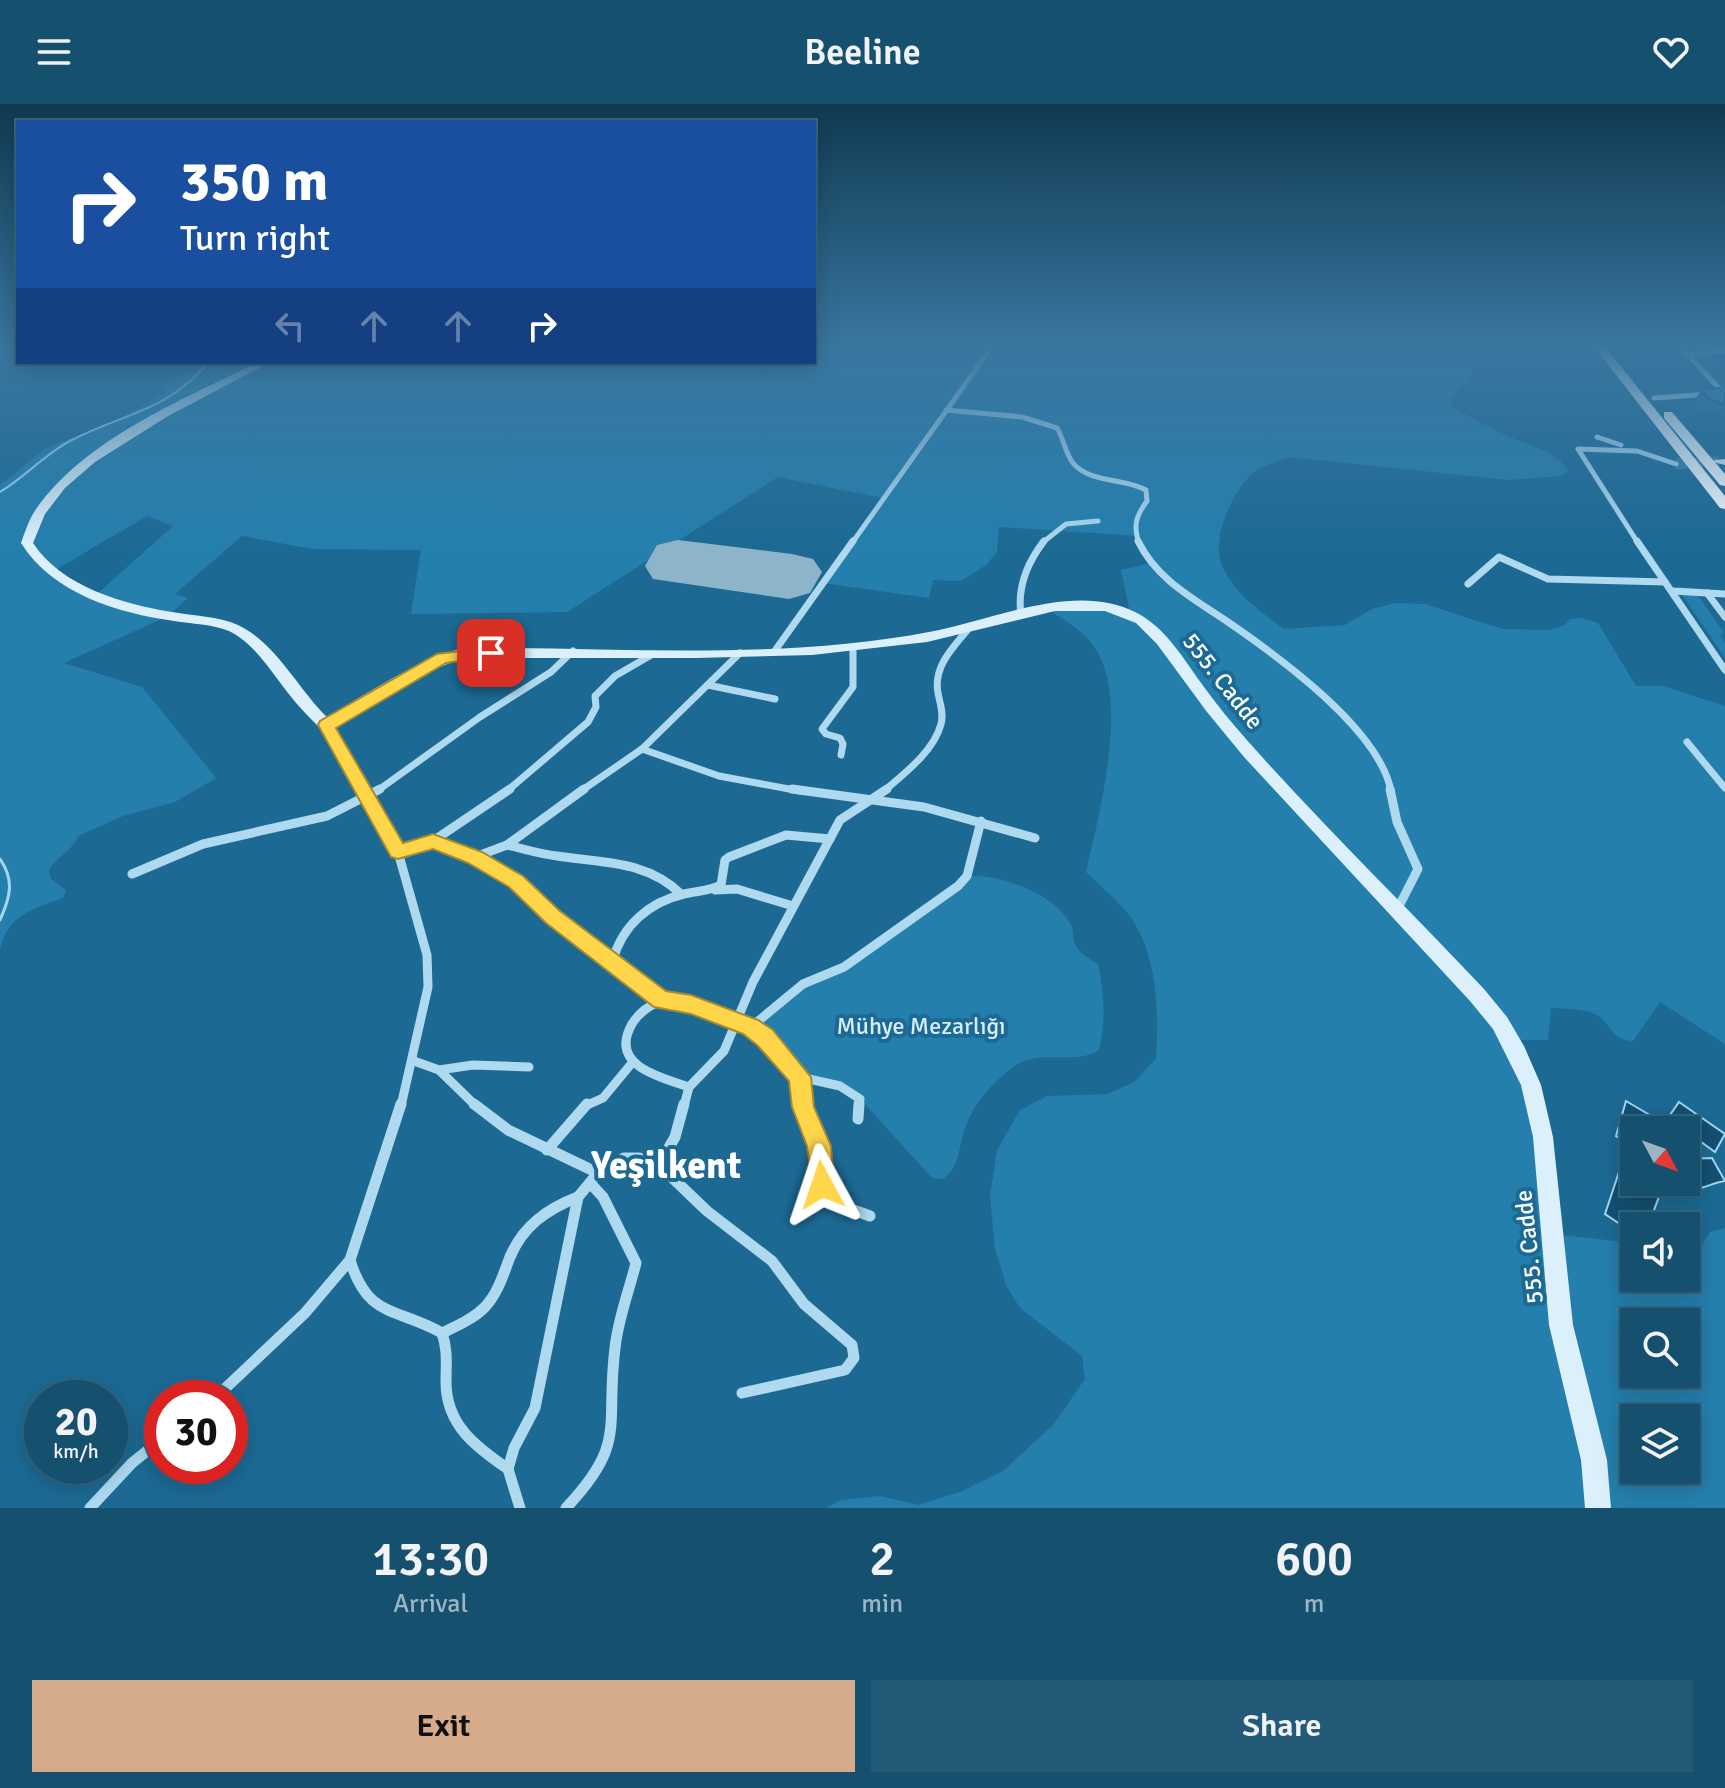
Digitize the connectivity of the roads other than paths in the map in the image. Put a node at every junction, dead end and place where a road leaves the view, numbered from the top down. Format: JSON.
{"nodes":[{"id":1,"x":170,"y":414,"type":"edge"},
{"id":2,"x":943,"y":414,"type":"edge"},
{"id":3,"x":993,"y":414,"type":"edge"},
{"id":4,"x":1652,"y":414,"type":"edge"},
{"id":5,"x":1667,"y":414,"type":"edge"},
{"id":6,"x":1597,"y":437,"type":"dead end"},
{"id":7,"x":1637,"y":451,"type":"junction"},
{"id":8,"x":1676,"y":464,"type":"tunnel mouth"},
{"id":9,"x":1725,"y":482,"type":"edge"},
{"id":10,"x":1725,"y":505,"type":"edge"},
{"id":11,"x":1098,"y":521,"type":"dead end"},
{"id":12,"x":1665,"y":582,"type":"junction"},
{"id":13,"x":1468,"y":584,"type":"dead end"},
{"id":14,"x":1672,"y":591,"type":"junction"},
{"id":15,"x":1707,"y":593,"type":"junction"},
{"id":16,"x":1725,"y":594,"type":"edge"},
{"id":17,"x":1021,"y":615,"type":"junction"},
{"id":18,"x":1725,"y":617,"type":"edge"},
{"id":19,"x":969,"y":628,"type":"junction"},
{"id":20,"x":853,"y":647,"type":"junction"},
{"id":21,"x":573,"y":651,"type":"junction"},
{"id":22,"x":657,"y":652,"type":"junction"},
{"id":23,"x":774,"y":652,"type":"junction"},
{"id":24,"x":740,"y":653,"type":"junction"},
{"id":25,"x":1725,"y":670,"type":"edge"},
{"id":26,"x":708,"y":685,"type":"junction"},
{"id":27,"x":775,"y":699,"type":"dead end"},
{"id":28,"x":326,"y":725,"type":"junction"},
{"id":29,"x":1687,"y":742,"type":"dead end"},
{"id":30,"x":642,"y":749,"type":"junction"},
{"id":31,"x":841,"y":755,"type":"dead end"},
{"id":32,"x":1725,"y":788,"type":"edge"},
{"id":33,"x":368,"y":797,"type":"junction"},
{"id":34,"x":874,"y":799,"type":"junction"},
{"id":35,"x":981,"y":821,"type":"junction"},
{"id":36,"x":1035,"y":838,"type":"dead end"},
{"id":37,"x":830,"y":839,"type":"junction"},
{"id":38,"x":433,"y":841,"type":"junction"},
{"id":39,"x":507,"y":845,"type":"junction"},
{"id":40,"x":398,"y":852,"type":"junction"},
{"id":41,"x":475,"y":857,"type":"junction"},
{"id":42,"x":132,"y":874,"type":"dead end"},
{"id":43,"x":714,"y":890,"type":"junction"},
{"id":44,"x":681,"y":894,"type":"junction"},
{"id":45,"x":793,"y":906,"type":"junction"},
{"id":46,"x":1397,"y":910,"type":"junction"},
{"id":47,"x":613,"y":960,"type":"junction"},
{"id":48,"x":662,"y":1000,"type":"junction"},
{"id":49,"x":738,"y":1025,"type":"junction"},
{"id":50,"x":751,"y":1027,"type":"junction"},
{"id":51,"x":414,"y":1061,"type":"junction"},
{"id":52,"x":632,"y":1063,"type":"junction"},
{"id":53,"x":529,"y":1067,"type":"dead end"},
{"id":54,"x":439,"y":1070,"type":"junction"},
{"id":55,"x":800,"y":1077,"type":"junction"},
{"id":56,"x":689,"y":1087,"type":"junction"},
{"id":57,"x":858,"y":1119,"type":"dead end"},
{"id":58,"x":547,"y":1150,"type":"junction"},
{"id":59,"x":659,"y":1165,"type":"junction"},
{"id":60,"x":594,"y":1178,"type":"junction"},
{"id":61,"x":578,"y":1197,"type":"junction"},
{"id":62,"x":870,"y":1216,"type":"dead end"},
{"id":63,"x":350,"y":1260,"type":"junction"},
{"id":64,"x":442,"y":1333,"type":"junction"},
{"id":65,"x":234,"y":1380,"type":"edge"},
{"id":66,"x":742,"y":1393,"type":"dead end"},
{"id":67,"x":144,"y":1453,"type":"edge"},
{"id":68,"x":508,"y":1469,"type":"junction"},
{"id":69,"x":90,"y":1508,"type":"edge"},
{"id":70,"x":520,"y":1508,"type":"edge"},
{"id":71,"x":566,"y":1508,"type":"edge"},
{"id":72,"x":1598,"y":1508,"type":"edge"}],
"edges":[{"from":1,"to":28,"type":"street"},
{"from":2,"to":23,"type":"street"},
{"from":3,"to":46,"type":"street"},
{"from":4,"to":10,"type":"main road"},
{"from":5,"to":9,"type":"main road"},
{"from":6,"to":7,"type":"street"},
{"from":7,"to":8,"type":"street"},
{"from":7,"to":12,"type":"street"},
{"from":11,"to":17,"type":"street"},
{"from":12,"to":13,"type":"street"},
{"from":12,"to":14,"type":"street"},
{"from":14,"to":15,"type":"street"},
{"from":14,"to":25,"type":"street"},
{"from":15,"to":16,"type":"street"},
{"from":15,"to":18,"type":"street"},
{"from":17,"to":19,"type":"street","name":"555. Cadde"},
{"from":17,"to":46,"type":"street","name":"555. Cadde"},
{"from":19,"to":20,"type":"street","name":"555. Cadde"},
{"from":19,"to":34,"type":"street"},
{"from":20,"to":23,"type":"street","name":"555. Cadde"},
{"from":20,"to":31,"type":"street"},
{"from":21,"to":22,"type":"street","name":"555. Cadde"},
{"from":21,"to":28,"type":"street","name":"555. Cadde"},
{"from":21,"to":33,"type":"street"},
{"from":22,"to":24,"type":"street","name":"555. Cadde"},
{"from":22,"to":38,"type":"street"},
{"from":23,"to":24,"type":"street","name":"555. Cadde"},
{"from":24,"to":26,"type":"street"},
{"from":26,"to":27,"type":"street"},
{"from":26,"to":30,"type":"street"},
{"from":28,"to":33,"type":"street"},
{"from":29,"to":32,"type":"street"},
{"from":30,"to":34,"type":"street"},
{"from":30,"to":39,"type":"street"},
{"from":33,"to":40,"type":"street"},
{"from":33,"to":42,"type":"street"},
{"from":34,"to":35,"type":"street"},
{"from":34,"to":37,"type":"street"},
{"from":35,"to":36,"type":"street"},
{"from":35,"to":50,"type":"street"},
{"from":37,"to":43,"type":"street"},
{"from":37,"to":45,"type":"street"},
{"from":38,"to":40,"type":"street"},
{"from":38,"to":41,"type":"street"},
{"from":39,"to":41,"type":"street"},
{"from":39,"to":44,"type":"street"},
{"from":40,"to":51,"type":"street"},
{"from":41,"to":47,"type":"street"},
{"from":43,"to":44,"type":"street"},
{"from":43,"to":45,"type":"street"},
{"from":44,"to":47,"type":"street"},
{"from":45,"to":49,"type":"street"},
{"from":46,"to":72,"type":"street","name":"555. Cadde"},
{"from":47,"to":48,"type":"street"},
{"from":48,"to":49,"type":"street"},
{"from":48,"to":52,"type":"street"},
{"from":49,"to":50,"type":"street"},
{"from":49,"to":56,"type":"street"},
{"from":50,"to":55,"type":"street"},
{"from":51,"to":54,"type":"street"},
{"from":51,"to":63,"type":"street"},
{"from":52,"to":56,"type":"street"},
{"from":52,"to":58,"type":"street"},
{"from":53,"to":54,"type":"street"},
{"from":54,"to":58,"type":"street"},
{"from":55,"to":57,"type":"street"},
{"from":55,"to":62,"type":"street"},
{"from":56,"to":59,"type":"street"},
{"from":58,"to":60,"type":"street"},
{"from":59,"to":60,"type":"street"},
{"from":59,"to":66,"type":"street"},
{"from":60,"to":61,"type":"street"},
{"from":60,"to":71,"type":"street"},
{"from":61,"to":64,"type":"street"},
{"from":61,"to":68,"type":"street"},
{"from":63,"to":64,"type":"street"},
{"from":63,"to":65,"type":"street"},
{"from":64,"to":68,"type":"street"},
{"from":67,"to":69,"type":"street"},
{"from":68,"to":70,"type":"street"}]}
